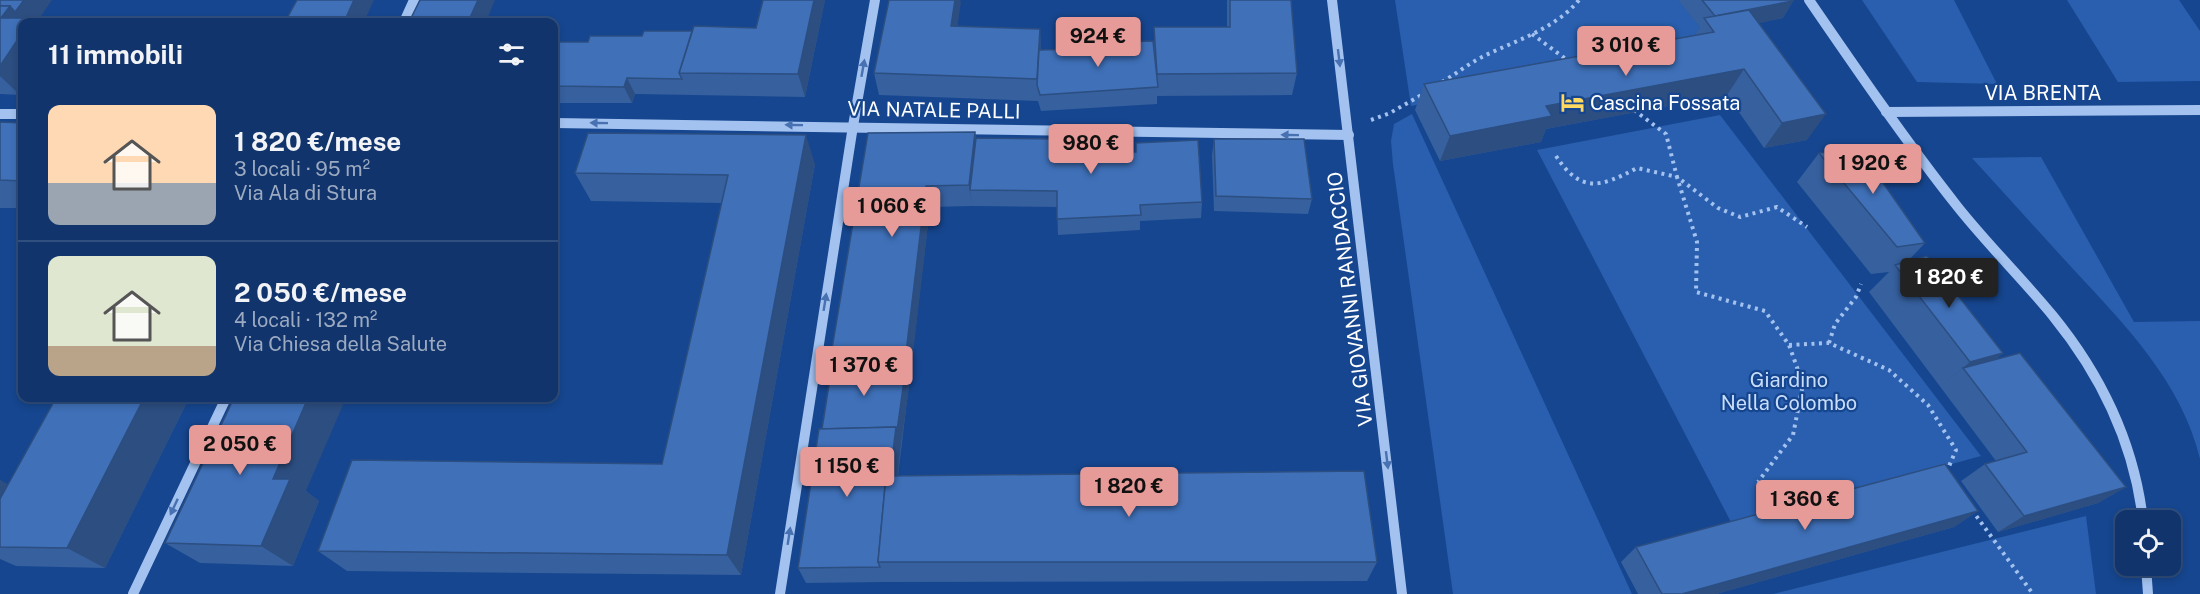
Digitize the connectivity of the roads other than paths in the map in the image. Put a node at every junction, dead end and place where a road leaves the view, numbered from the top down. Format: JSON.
{"nodes":[{"id":1,"x":414,"y":0,"type":"edge"},
{"id":2,"x":875,"y":0,"type":"edge"},
{"id":3,"x":1332,"y":0,"type":"edge"},
{"id":4,"x":1809,"y":0,"type":"edge"},
{"id":5,"x":406,"y":18,"type":"edge"},
{"id":6,"x":2200,"y":110,"type":"edge"},
{"id":7,"x":1886,"y":112,"type":"junction"},
{"id":8,"x":0,"y":114,"type":"edge"},
{"id":9,"x":18,"y":114,"type":"edge"},
{"id":10,"x":558,"y":123,"type":"edge"},
{"id":11,"x":853,"y":126,"type":"junction"},
{"id":12,"x":1348,"y":132,"type":"junction"},
{"id":13,"x":224,"y":402,"type":"edge"},
{"id":14,"x":2141,"y":510,"type":"edge"},
{"id":15,"x":2147,"y":576,"type":"edge"},
{"id":16,"x":133,"y":594,"type":"edge"},
{"id":17,"x":780,"y":594,"type":"edge"},
{"id":18,"x":1402,"y":594,"type":"edge"},
{"id":19,"x":2148,"y":594,"type":"edge"}],
"edges":[{"from":1,"to":5,"type":"street"},
{"from":11,"to":2,"type":"street","one_way":true},
{"from":3,"to":12,"type":"street","name":"VIA GIOVANNI RANDACCIO","one_way":true},
{"from":4,"to":7,"type":"street"},
{"from":6,"to":7,"type":"street","name":"VIA BRENTA"},
{"from":7,"to":14,"type":"street"},
{"from":8,"to":9,"type":"street"},
{"from":11,"to":10,"type":"street","name":"VIA NATALE PALLI","one_way":true},
{"from":12,"to":11,"type":"street","name":"VIA NATALE PALLI","one_way":true},
{"from":17,"to":11,"type":"street","one_way":true},
{"from":12,"to":18,"type":"street","name":"VIA GIOVANNI RANDACCIO","one_way":true},
{"from":13,"to":16,"type":"street","one_way":true},
{"from":15,"to":19,"type":"street"}]}
